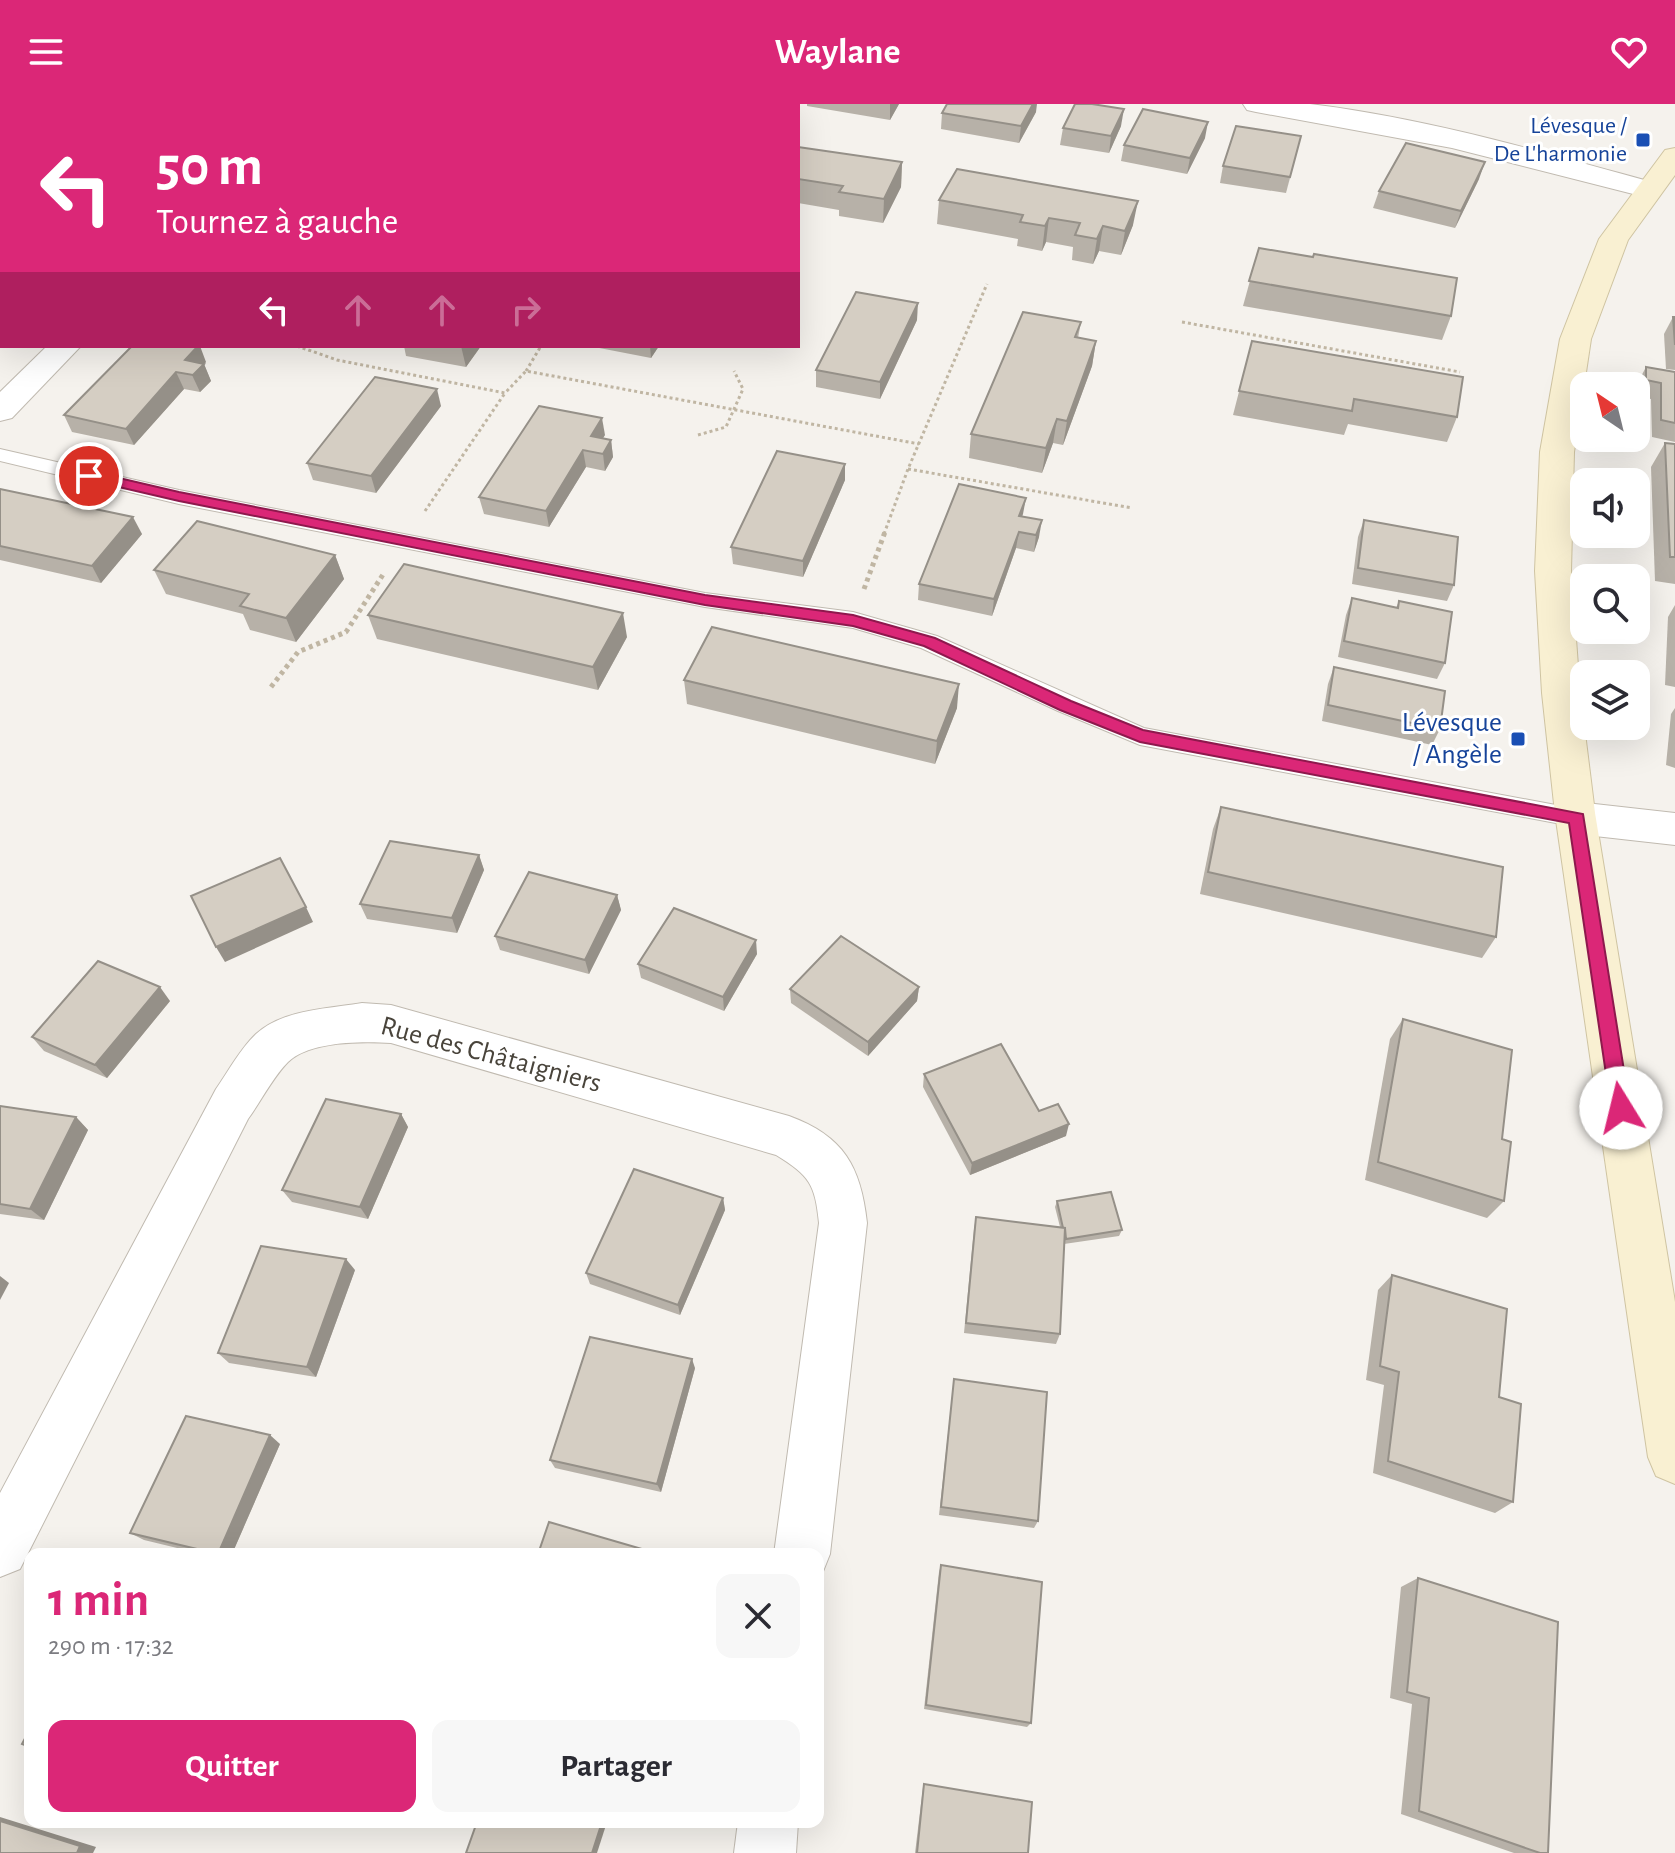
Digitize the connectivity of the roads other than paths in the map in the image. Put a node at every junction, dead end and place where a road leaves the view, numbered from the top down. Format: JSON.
{"nodes":[{"id":1,"x":1256,"y":104,"type":"edge"},
{"id":2,"x":1348,"y":110,"type":"edge"},
{"id":3,"x":1666,"y":169,"type":"edge"},
{"id":4,"x":63,"y":348,"type":"edge"},
{"id":5,"x":0,"y":411,"type":"edge"},
{"id":6,"x":0,"y":455,"type":"edge"},
{"id":7,"x":1577,"y":818,"type":"junction"},
{"id":8,"x":1675,"y":829,"type":"edge"},
{"id":9,"x":1675,"y":1457,"type":"edge"},
{"id":10,"x":803,"y":1548,"type":"edge"},
{"id":11,"x":0,"y":1549,"type":"edge"},
{"id":12,"x":767,"y":1828,"type":"edge"},
{"id":13,"x":765,"y":1853,"type":"edge"}],
"edges":[{"from":1,"to":2,"type":"street"},
{"from":2,"to":3,"type":"street"},
{"from":3,"to":7,"type":"street"},
{"from":4,"to":5,"type":"street"},
{"from":6,"to":7,"type":"lane"},
{"from":7,"to":8,"type":"street"},
{"from":7,"to":9,"type":"street"},
{"from":10,"to":11,"type":"street","name":"Rue des Châtaigniers"},
{"from":12,"to":13,"type":"street"}]}
